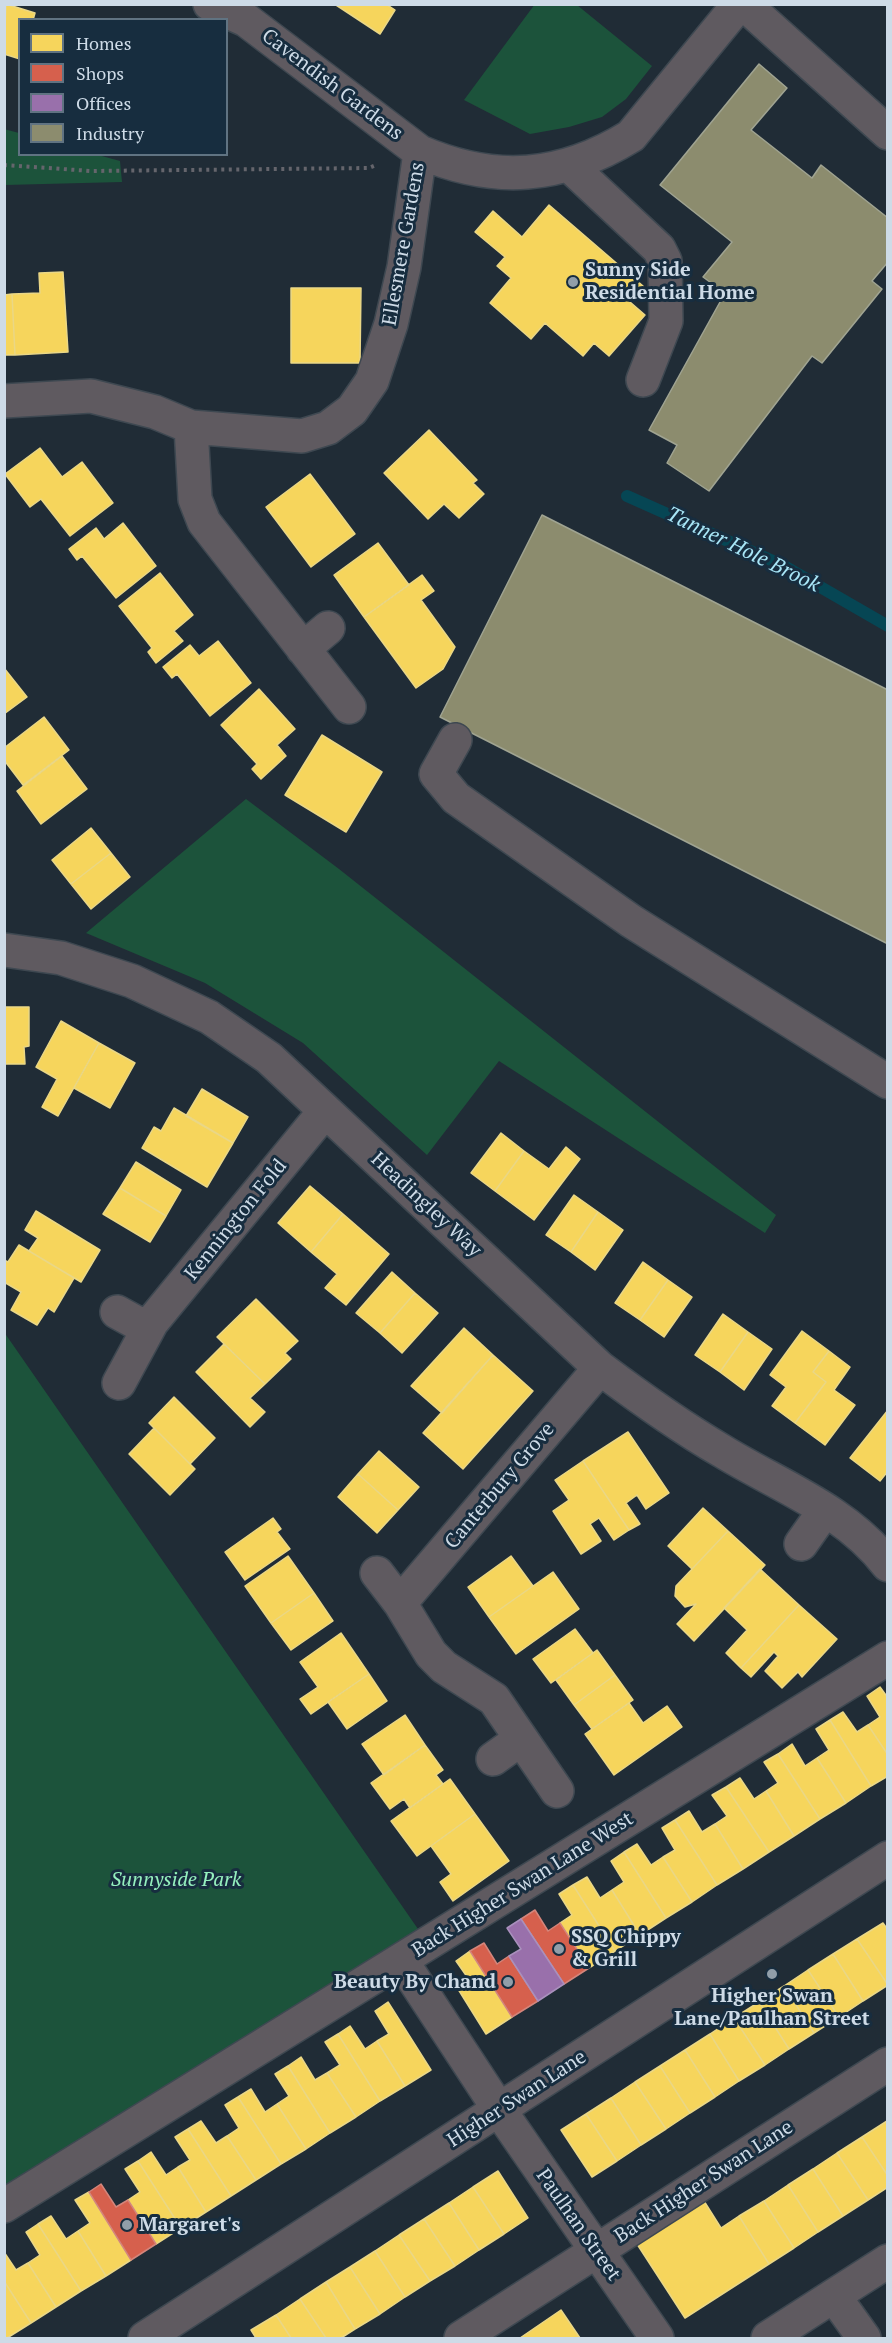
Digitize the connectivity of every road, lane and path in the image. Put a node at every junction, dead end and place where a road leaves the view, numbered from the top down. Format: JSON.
{"nodes":[{"id":1,"x":210,"y":4,"type":"edge"},
{"id":2,"x":739,"y":4,"type":"edge"},
{"id":3,"x":744,"y":4,"type":"edge"},
{"id":4,"x":251,"y":12,"type":"edge"},
{"id":5,"x":888,"y":133,"type":"edge"},
{"id":6,"x":420,"y":152,"type":"junction"},
{"id":7,"x":4,"y":165,"type":"edge"},
{"id":8,"x":569,"y":165,"type":"junction"},
{"id":9,"x":642,"y":380,"type":"dead end"},
{"id":10,"x":4,"y":400,"type":"edge"},
{"id":11,"x":190,"y":427,"type":"junction"},
{"id":12,"x":328,"y":628,"type":"dead end"},
{"id":13,"x":303,"y":649,"type":"junction"},
{"id":14,"x":349,"y":707,"type":"dead end"},
{"id":15,"x":455,"y":740,"type":"dead end"},
{"id":16,"x":4,"y":950,"type":"edge"},
{"id":17,"x":888,"y":1082,"type":"edge"},
{"id":18,"x":325,"y":1111,"type":"junction"},
{"id":19,"x":117,"y":1312,"type":"dead end"},
{"id":20,"x":148,"y":1329,"type":"junction"},
{"id":21,"x":600,"y":1368,"type":"junction"},
{"id":22,"x":119,"y":1383,"type":"dead end"},
{"id":23,"x":825,"y":1510,"type":"junction"},
{"id":24,"x":801,"y":1544,"type":"dead end"},
{"id":25,"x":888,"y":1565,"type":"edge"},
{"id":26,"x":377,"y":1573,"type":"dead end"},
{"id":27,"x":400,"y":1603,"type":"junction"},
{"id":28,"x":888,"y":1658,"type":"edge"},
{"id":29,"x":521,"y":1739,"type":"junction"},
{"id":30,"x":493,"y":1759,"type":"dead end"},
{"id":31,"x":557,"y":1791,"type":"dead end"},
{"id":32,"x":888,"y":1858,"type":"edge"},
{"id":33,"x":401,"y":1960,"type":"junction"},
{"id":34,"x":888,"y":2064,"type":"edge"},
{"id":35,"x":500,"y":2111,"type":"junction"},
{"id":36,"x":4,"y":2206,"type":"edge"},
{"id":37,"x":596,"y":2251,"type":"junction"},
{"id":38,"x":888,"y":2261,"type":"edge"},
{"id":39,"x":834,"y":2296,"type":"junction"},
{"id":40,"x":145,"y":2338,"type":"edge"},
{"id":41,"x":461,"y":2338,"type":"edge"},
{"id":42,"x":657,"y":2338,"type":"edge"},
{"id":43,"x":768,"y":2338,"type":"edge"},
{"id":44,"x":864,"y":2338,"type":"edge"}],
"edges":[{"from":1,"to":4,"type":"street","name":"Cavendish Gardens"},
{"from":2,"to":8,"type":"street","name":"Cavendish Gardens"},
{"from":3,"to":5,"type":"street"},
{"from":4,"to":6,"type":"street","name":"Cavendish Gardens"},
{"from":6,"to":7,"type":"path"},
{"from":6,"to":8,"type":"street","name":"Cavendish Gardens"},
{"from":6,"to":11,"type":"street","name":"Ellesmere Gardens"},
{"from":8,"to":9,"type":"street"},
{"from":10,"to":11,"type":"street","name":"Ellesmere Gardens"},
{"from":11,"to":13,"type":"street"},
{"from":12,"to":13,"type":"street"},
{"from":13,"to":14,"type":"street"},
{"from":15,"to":17,"type":"street"},
{"from":16,"to":18,"type":"street","name":"Headingley Way"},
{"from":18,"to":20,"type":"street","name":"Kennington Fold"},
{"from":18,"to":21,"type":"street","name":"Headingley Way"},
{"from":19,"to":20,"type":"street"},
{"from":20,"to":22,"type":"street","name":"Kennington Fold"},
{"from":21,"to":23,"type":"street","name":"Headingley Way"},
{"from":21,"to":27,"type":"street","name":"Canterbury Grove"},
{"from":23,"to":24,"type":"street"},
{"from":23,"to":25,"type":"street","name":"Headingley Way"},
{"from":26,"to":27,"type":"street"},
{"from":27,"to":29,"type":"street"},
{"from":28,"to":33,"type":"street","name":"Back Higher Swan Lane West"},
{"from":29,"to":30,"type":"street"},
{"from":29,"to":31,"type":"street"},
{"from":32,"to":35,"type":"street","name":"Higher Swan Lane"},
{"from":33,"to":35,"type":"street","name":"Paulhan Street"},
{"from":33,"to":36,"type":"street","name":"Back Higher Swan Lane West"},
{"from":34,"to":37,"type":"street","name":"Back Higher Swan Lane"},
{"from":35,"to":37,"type":"street","name":"Paulhan Street"},
{"from":35,"to":40,"type":"street","name":"Higher Swan Lane"},
{"from":37,"to":41,"type":"street","name":"Back Higher Swan Lane"},
{"from":37,"to":42,"type":"street","name":"Paulhan Street"},
{"from":38,"to":39,"type":"street"},
{"from":39,"to":43,"type":"street"},
{"from":39,"to":44,"type":"street"}]}
